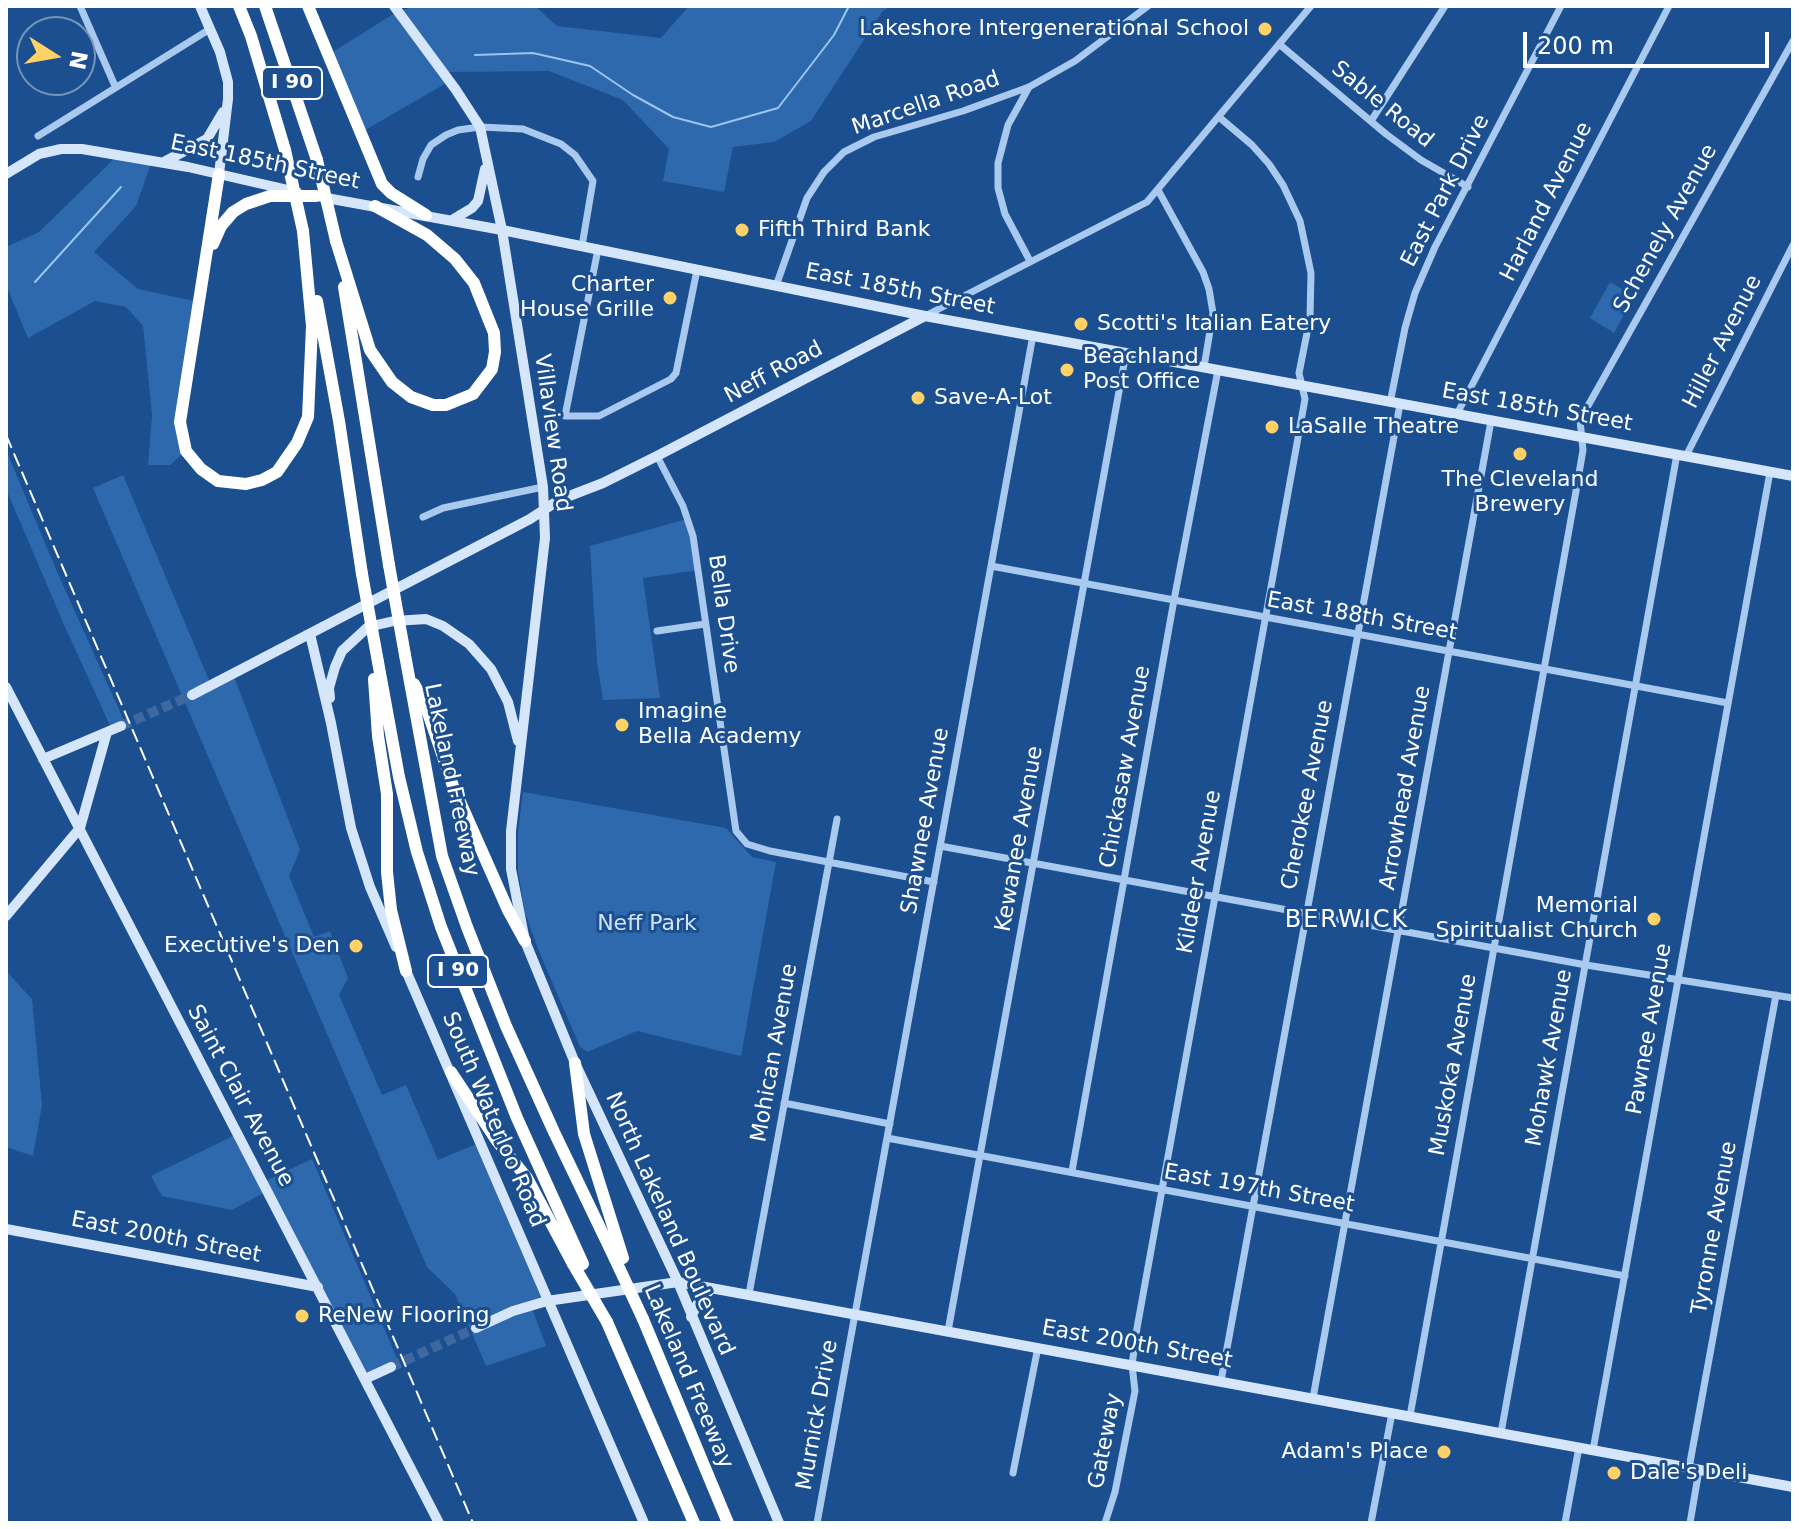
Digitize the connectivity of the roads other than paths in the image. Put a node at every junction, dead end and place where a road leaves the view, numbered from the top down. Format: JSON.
{"nodes":[{"id":1,"x":80,"y":6,"type":"edge"},
{"id":2,"x":200,"y":6,"type":"edge"},
{"id":3,"x":239,"y":6,"type":"edge"},
{"id":4,"x":265,"y":6,"type":"edge"},
{"id":5,"x":308,"y":6,"type":"edge"},
{"id":6,"x":394,"y":6,"type":"edge"},
{"id":7,"x":1148,"y":6,"type":"edge"},
{"id":8,"x":1311,"y":6,"type":"edge"},
{"id":9,"x":1445,"y":6,"type":"edge"},
{"id":10,"x":1561,"y":6,"type":"edge"},
{"id":11,"x":1669,"y":6,"type":"edge"},
{"id":12,"x":210,"y":29,"type":"junction"},
{"id":13,"x":1793,"y":41,"type":"edge"},
{"id":14,"x":1279,"y":44,"type":"junction"},
{"id":15,"x":115,"y":86,"type":"junction"},
{"id":16,"x":1029,"y":87,"type":"junction"},
{"id":17,"x":228,"y":99,"type":"junction"},
{"id":18,"x":1219,"y":117,"type":"junction"},
{"id":19,"x":1371,"y":121,"type":"junction"},
{"id":20,"x":480,"y":127,"type":"junction"},
{"id":21,"x":38,"y":136,"type":"dead end"},
{"id":22,"x":487,"y":159,"type":"junction"},
{"id":23,"x":163,"y":163,"type":"junction"},
{"id":24,"x":6,"y":174,"type":"edge"},
{"id":25,"x":219,"y":174,"type":"junction"},
{"id":26,"x":418,"y":177,"type":"dead end"},
{"id":27,"x":1468,"y":187,"type":"junction"},
{"id":28,"x":1158,"y":190,"type":"junction"},
{"id":29,"x":316,"y":196,"type":"junction"},
{"id":30,"x":375,"y":206,"type":"junction"},
{"id":31,"x":426,"y":215,"type":"junction"},
{"id":32,"x":452,"y":220,"type":"junction"},
{"id":33,"x":502,"y":230,"type":"junction"},
{"id":34,"x":303,"y":231,"type":"junction"},
{"id":35,"x":336,"y":241,"type":"junction"},
{"id":36,"x":1793,"y":245,"type":"edge"},
{"id":37,"x":582,"y":246,"type":"junction"},
{"id":38,"x":598,"y":249,"type":"junction"},
{"id":39,"x":1030,"y":261,"type":"junction"},
{"id":40,"x":206,"y":262,"type":"junction"},
{"id":41,"x":697,"y":270,"type":"junction"},
{"id":42,"x":776,"y":286,"type":"junction"},
{"id":43,"x":925,"y":316,"type":"junction"},
{"id":44,"x":1033,"y":335,"type":"junction"},
{"id":45,"x":1126,"y":353,"type":"junction"},
{"id":46,"x":1204,"y":367,"type":"junction"},
{"id":47,"x":1218,"y":370,"type":"junction"},
{"id":48,"x":1302,"y":386,"type":"junction"},
{"id":49,"x":1395,"y":403,"type":"junction"},
{"id":50,"x":1457,"y":414,"type":"junction"},
{"id":51,"x":1491,"y":421,"type":"junction"},
{"id":52,"x":1582,"y":436,"type":"junction"},
{"id":53,"x":1681,"y":455,"type":"junction"},
{"id":54,"x":657,"y":456,"type":"junction"},
{"id":55,"x":1770,"y":472,"type":"junction"},
{"id":56,"x":1793,"y":476,"type":"edge"},
{"id":57,"x":543,"y":487,"type":"junction"},
{"id":58,"x":545,"y":509,"type":"junction"},
{"id":59,"x":423,"y":517,"type":"dead end"},
{"id":60,"x":991,"y":566,"type":"junction"},
{"id":61,"x":1084,"y":584,"type":"junction"},
{"id":62,"x":1174,"y":600,"type":"junction"},
{"id":63,"x":1264,"y":617,"type":"junction"},
{"id":64,"x":705,"y":624,"type":"junction"},
{"id":65,"x":657,"y":631,"type":"dead end"},
{"id":66,"x":310,"y":634,"type":"junction"},
{"id":67,"x":1356,"y":635,"type":"junction"},
{"id":68,"x":1449,"y":651,"type":"junction"},
{"id":69,"x":376,"y":663,"type":"junction"},
{"id":70,"x":1543,"y":669,"type":"junction"},
{"id":71,"x":408,"y":672,"type":"junction"},
{"id":72,"x":1635,"y":685,"type":"junction"},
{"id":73,"x":6,"y":687,"type":"edge"},
{"id":74,"x":192,"y":695,"type":"tunnel mouth"},
{"id":75,"x":1728,"y":703,"type":"junction"},
{"id":76,"x":331,"y":723,"type":"junction"},
{"id":77,"x":121,"y":726,"type":"tunnel mouth"},
{"id":78,"x":107,"y":732,"type":"junction"},
{"id":79,"x":520,"y":751,"type":"junction"},
{"id":80,"x":43,"y":759,"type":"junction"},
{"id":81,"x":837,"y":819,"type":"dead end"},
{"id":82,"x":80,"y":828,"type":"junction"},
{"id":83,"x":940,"y":846,"type":"junction"},
{"id":84,"x":828,"y":862,"type":"junction"},
{"id":85,"x":1034,"y":864,"type":"junction"},
{"id":86,"x":1124,"y":881,"type":"junction"},
{"id":87,"x":934,"y":882,"type":"junction"},
{"id":88,"x":1214,"y":897,"type":"junction"},
{"id":89,"x":1305,"y":913,"type":"junction"},
{"id":90,"x":6,"y":916,"type":"edge"},
{"id":91,"x":1399,"y":931,"type":"junction"},
{"id":92,"x":525,"y":941,"type":"junction"},
{"id":93,"x":1493,"y":947,"type":"junction"},
{"id":94,"x":1586,"y":965,"type":"junction"},
{"id":95,"x":406,"y":971,"type":"junction"},
{"id":96,"x":1677,"y":980,"type":"junction"},
{"id":97,"x":1776,"y":995,"type":"junction"},
{"id":98,"x":1793,"y":998,"type":"edge"},
{"id":99,"x":575,"y":1063,"type":"junction"},
{"id":100,"x":451,"y":1072,"type":"junction"},
{"id":101,"x":784,"y":1103,"type":"junction"},
{"id":102,"x":890,"y":1124,"type":"junction"},
{"id":103,"x":887,"y":1138,"type":"junction"},
{"id":104,"x":980,"y":1156,"type":"junction"},
{"id":105,"x":1072,"y":1171,"type":"junction"},
{"id":106,"x":1161,"y":1189,"type":"junction"},
{"id":107,"x":1253,"y":1206,"type":"junction"},
{"id":108,"x":1345,"y":1223,"type":"junction"},
{"id":109,"x":6,"y":1229,"type":"edge"},
{"id":110,"x":1441,"y":1240,"type":"junction"},
{"id":111,"x":619,"y":1258,"type":"junction"},
{"id":112,"x":1533,"y":1258,"type":"junction"},
{"id":113,"x":578,"y":1264,"type":"junction"},
{"id":114,"x":1625,"y":1276,"type":"junction"},
{"id":115,"x":678,"y":1282,"type":"junction"},
{"id":116,"x":318,"y":1287,"type":"junction"},
{"id":117,"x":712,"y":1288,"type":"junction"},
{"id":118,"x":749,"y":1294,"type":"junction"},
{"id":119,"x":547,"y":1301,"type":"junction"},
{"id":120,"x":855,"y":1313,"type":"junction"},
{"id":121,"x":691,"y":1317,"type":"junction"},
{"id":122,"x":476,"y":1328,"type":"tunnel mouth"},
{"id":123,"x":948,"y":1331,"type":"junction"},
{"id":124,"x":1038,"y":1347,"type":"junction"},
{"id":125,"x":1132,"y":1365,"type":"junction"},
{"id":126,"x":391,"y":1367,"type":"tunnel mouth"},
{"id":127,"x":365,"y":1379,"type":"junction"},
{"id":128,"x":1221,"y":1381,"type":"junction"},
{"id":129,"x":1313,"y":1398,"type":"junction"},
{"id":130,"x":1392,"y":1413,"type":"junction"},
{"id":131,"x":1410,"y":1416,"type":"junction"},
{"id":132,"x":1501,"y":1433,"type":"junction"},
{"id":133,"x":1579,"y":1447,"type":"junction"},
{"id":134,"x":1593,"y":1450,"type":"junction"},
{"id":135,"x":1694,"y":1469,"type":"junction"},
{"id":136,"x":1013,"y":1473,"type":"dead end"},
{"id":137,"x":1793,"y":1487,"type":"edge"},
{"id":138,"x":439,"y":1523,"type":"edge"},
{"id":139,"x":644,"y":1523,"type":"edge"},
{"id":140,"x":694,"y":1523,"type":"edge"},
{"id":141,"x":728,"y":1523,"type":"edge"},
{"id":142,"x":779,"y":1523,"type":"edge"},
{"id":143,"x":817,"y":1523,"type":"edge"},
{"id":144,"x":1105,"y":1523,"type":"edge"},
{"id":145,"x":1371,"y":1523,"type":"edge"},
{"id":146,"x":1565,"y":1523,"type":"edge"},
{"id":147,"x":1690,"y":1523,"type":"edge"}],
"edges":[{"from":1,"to":15,"type":"street"},
{"from":2,"to":12,"type":"street"},
{"from":3,"to":34,"type":"highway","number":"I 90","bridge":true},
{"from":4,"to":35,"type":"highway","name":"Lakeland Freeway","number":"I 90","bridge":true},
{"from":5,"to":31,"type":"highway"},
{"from":6,"to":20,"type":"street","name":"Villaview Road"},
{"from":7,"to":16,"type":"street","name":"Marcella Road"},
{"from":8,"to":14,"type":"street","name":"Neff Road"},
{"from":9,"to":19,"type":"street"},
{"from":10,"to":27,"type":"street","name":"East Park Drive"},
{"from":11,"to":50,"type":"street","name":"Harland Avenue"},
{"from":12,"to":15,"type":"street"},
{"from":12,"to":17,"type":"street"},
{"from":13,"to":52,"type":"street","name":"Schenely Avenue"},
{"from":14,"to":18,"type":"street","name":"Neff Road"},
{"from":14,"to":19,"type":"street","name":"Sable Road"},
{"from":15,"to":21,"type":"street"},
{"from":16,"to":39,"type":"street"},
{"from":16,"to":42,"type":"street","name":"Marcella Road"},
{"from":17,"to":23,"type":"street"},
{"from":17,"to":25,"type":"street"},
{"from":18,"to":28,"type":"street","name":"Neff Road"},
{"from":18,"to":48,"type":"street","name":"Kildeer Avenue"},
{"from":19,"to":27,"type":"street","name":"Sable Road"},
{"from":20,"to":22,"type":"street","name":"Villaview Road"},
{"from":20,"to":26,"type":"street"},
{"from":20,"to":37,"type":"street"},
{"from":22,"to":32,"type":"street"},
{"from":22,"to":33,"type":"street","name":"Villaview Road"},
{"from":23,"to":24,"type":"street","name":"East 185th Street"},
{"from":23,"to":25,"type":"street","name":"East 185th Street"},
{"from":25,"to":29,"type":"street","name":"East 185th Street"},
{"from":25,"to":40,"type":"highway"},
{"from":27,"to":49,"type":"street","name":"East Park Drive"},
{"from":28,"to":39,"type":"street","name":"Neff Road"},
{"from":28,"to":46,"type":"street"},
{"from":29,"to":30,"type":"street","name":"East 185th Street"},
{"from":29,"to":40,"type":"highway"},
{"from":30,"to":31,"type":"street","name":"East 185th Street"},
{"from":30,"to":35,"type":"highway"},
{"from":31,"to":32,"type":"street","name":"East 185th Street"},
{"from":32,"to":33,"type":"street","name":"East 185th Street"},
{"from":33,"to":37,"type":"street","name":"East 185th Street"},
{"from":33,"to":57,"type":"street","name":"Villaview Road"},
{"from":34,"to":40,"type":"highway"},
{"from":34,"to":69,"type":"highway","number":"I 90","bridge":true},
{"from":35,"to":71,"type":"highway","name":"Lakeland Freeway","number":"I 90","bridge":true},
{"from":36,"to":53,"type":"street","name":"Hiller Avenue"},
{"from":37,"to":38,"type":"street","name":"East 185th Street"},
{"from":38,"to":41,"type":"street","name":"East 185th Street"},
{"from":38,"to":41,"type":"street"},
{"from":39,"to":43,"type":"street","name":"Neff Road"},
{"from":41,"to":42,"type":"street","name":"East 185th Street"},
{"from":42,"to":43,"type":"street","name":"East 185th Street"},
{"from":43,"to":44,"type":"street","name":"East 185th Street"},
{"from":43,"to":54,"type":"street","name":"Neff Road"},
{"from":44,"to":45,"type":"street","name":"East 185th Street"},
{"from":44,"to":60,"type":"street","name":"Shawnee Avenue"},
{"from":45,"to":46,"type":"street","name":"East 185th Street"},
{"from":45,"to":61,"type":"street","name":"Kewanee Avenue"},
{"from":46,"to":47,"type":"street","name":"East 185th Street"},
{"from":47,"to":48,"type":"street","name":"East 185th Street"},
{"from":47,"to":62,"type":"street","name":"Chickasaw Avenue"},
{"from":48,"to":49,"type":"street","name":"East 185th Street"},
{"from":48,"to":63,"type":"street","name":"Kildeer Avenue"},
{"from":49,"to":50,"type":"street","name":"East 185th Street"},
{"from":49,"to":67,"type":"street","name":"Cherokee Avenue"},
{"from":50,"to":51,"type":"street","name":"East 185th Street"},
{"from":51,"to":52,"type":"street","name":"East 185th Street"},
{"from":51,"to":68,"type":"street","name":"Arrowhead Avenue"},
{"from":52,"to":53,"type":"street","name":"East 185th Street"},
{"from":52,"to":70,"type":"street","name":"Muskoka Avenue"},
{"from":53,"to":55,"type":"street","name":"East 185th Street"},
{"from":53,"to":72,"type":"street","name":"Mohawk Avenue"},
{"from":54,"to":58,"type":"street","name":"Neff Road"},
{"from":54,"to":64,"type":"street","name":"Bella Drive"},
{"from":55,"to":56,"type":"street","name":"East 185th Street"},
{"from":55,"to":75,"type":"street","name":"Pawnee Avenue"},
{"from":57,"to":58,"type":"street","name":"Villaview Road"},
{"from":57,"to":59,"type":"street"},
{"from":58,"to":66,"type":"street","name":"Neff Road"},
{"from":58,"to":79,"type":"street","name":"Villaview Road"},
{"from":60,"to":61,"type":"street","name":"East 188th Street"},
{"from":60,"to":83,"type":"street","name":"Shawnee Avenue"},
{"from":61,"to":62,"type":"street","name":"East 188th Street"},
{"from":61,"to":85,"type":"street","name":"Kewanee Avenue"},
{"from":62,"to":63,"type":"street","name":"East 188th Street"},
{"from":62,"to":86,"type":"street","name":"Chickasaw Avenue"},
{"from":63,"to":67,"type":"street","name":"East 188th Street"},
{"from":63,"to":88,"type":"street","name":"Kildeer Avenue"},
{"from":64,"to":65,"type":"street"},
{"from":64,"to":84,"type":"street","name":"Bella Drive"},
{"from":66,"to":74,"type":"street","name":"Neff Road"},
{"from":66,"to":76,"type":"street","name":"South Waterloo Road"},
{"from":67,"to":68,"type":"street","name":"East 188th Street"},
{"from":67,"to":89,"type":"street","name":"Cherokee Avenue"},
{"from":68,"to":70,"type":"street","name":"East 188th Street"},
{"from":68,"to":91,"type":"street","name":"Arrowhead Avenue"},
{"from":69,"to":95,"type":"highway"},
{"from":69,"to":113,"type":"highway","name":"Lakeland Freeway","number":"I 90"},
{"from":70,"to":72,"type":"street","name":"East 188th Street"},
{"from":70,"to":93,"type":"street","name":"Muskoka Avenue"},
{"from":71,"to":92,"type":"highway"},
{"from":71,"to":111,"type":"highway","name":"Lakeland Freeway","number":"I 90"},
{"from":72,"to":75,"type":"street","name":"East 188th Street"},
{"from":72,"to":94,"type":"street","name":"Mohawk Avenue"},
{"from":73,"to":80,"type":"street","name":"Saint Clair Avenue"},
{"from":75,"to":96,"type":"street","name":"Pawnee Avenue"},
{"from":76,"to":79,"type":"street"},
{"from":76,"to":95,"type":"street","name":"South Waterloo Road"},
{"from":77,"to":78,"type":"street"},
{"from":78,"to":80,"type":"street"},
{"from":78,"to":82,"type":"street"},
{"from":79,"to":92,"type":"street","name":"Villaview Road"},
{"from":80,"to":82,"type":"street","name":"Saint Clair Avenue"},
{"from":81,"to":84,"type":"street","name":"Mohican Avenue"},
{"from":82,"to":90,"type":"street"},
{"from":82,"to":116,"type":"street","name":"Saint Clair Avenue"},
{"from":83,"to":85,"type":"street"},
{"from":83,"to":87,"type":"street","name":"Shawnee Avenue"},
{"from":84,"to":87,"type":"street"},
{"from":84,"to":101,"type":"street","name":"Mohican Avenue"},
{"from":85,"to":86,"type":"street"},
{"from":85,"to":104,"type":"street","name":"Kewanee Avenue"},
{"from":86,"to":88,"type":"street"},
{"from":86,"to":105,"type":"street","name":"Chickasaw Avenue"},
{"from":87,"to":102,"type":"street","name":"Shawnee Avenue"},
{"from":88,"to":89,"type":"street"},
{"from":88,"to":106,"type":"street","name":"Kildeer Avenue"},
{"from":89,"to":91,"type":"street"},
{"from":89,"to":107,"type":"street","name":"Cherokee Avenue"},
{"from":91,"to":93,"type":"street"},
{"from":91,"to":108,"type":"street","name":"Arrowhead Avenue"},
{"from":92,"to":99,"type":"street","name":"North Lakeland Boulevard"},
{"from":93,"to":94,"type":"street"},
{"from":93,"to":110,"type":"street","name":"Muskoka Avenue"},
{"from":94,"to":96,"type":"street"},
{"from":94,"to":112,"type":"street","name":"Mohawk Avenue"},
{"from":95,"to":100,"type":"street","name":"South Waterloo Road"},
{"from":96,"to":97,"type":"street"},
{"from":96,"to":114,"type":"street","name":"Pawnee Avenue"},
{"from":97,"to":98,"type":"street"},
{"from":97,"to":135,"type":"street","name":"Tyronne Avenue"},
{"from":99,"to":111,"type":"highway"},
{"from":99,"to":115,"type":"street","name":"North Lakeland Boulevard"},
{"from":100,"to":113,"type":"highway"},
{"from":100,"to":119,"type":"street","name":"South Waterloo Road"},
{"from":101,"to":102,"type":"street"},
{"from":101,"to":118,"type":"street","name":"Mohican Avenue"},
{"from":102,"to":103,"type":"street","name":"Shawnee Avenue"},
{"from":103,"to":104,"type":"street","name":"East 197th Street"},
{"from":103,"to":120,"type":"street","name":"Shawnee Avenue"},
{"from":104,"to":105,"type":"street","name":"East 197th Street"},
{"from":104,"to":123,"type":"street","name":"Kewanee Avenue"},
{"from":105,"to":106,"type":"street","name":"East 197th Street"},
{"from":106,"to":107,"type":"street","name":"East 197th Street"},
{"from":106,"to":125,"type":"street","name":"Kildeer Avenue"},
{"from":107,"to":108,"type":"street","name":"East 197th Street"},
{"from":107,"to":128,"type":"street","name":"Cherokee Avenue"},
{"from":108,"to":110,"type":"street","name":"East 197th Street"},
{"from":108,"to":129,"type":"street","name":"Arrowhead Avenue"},
{"from":109,"to":116,"type":"street","name":"East 200th Street"},
{"from":110,"to":112,"type":"street","name":"East 197th Street"},
{"from":110,"to":131,"type":"street","name":"Muskoka Avenue"},
{"from":111,"to":141,"type":"highway","name":"Lakeland Freeway","bridge":true},
{"from":112,"to":114,"type":"street","name":"East 197th Street"},
{"from":112,"to":132,"type":"street","name":"Mohawk Avenue"},
{"from":113,"to":140,"type":"highway","name":"Lakeland Freeway","number":"I 90","bridge":true},
{"from":114,"to":134,"type":"street","name":"Pawnee Avenue"},
{"from":115,"to":117,"type":"street","name":"East 200th Street"},
{"from":115,"to":119,"type":"street","name":"East 200th Street"},
{"from":115,"to":121,"type":"street","name":"North Lakeland Boulevard"},
{"from":116,"to":127,"type":"street","name":"Saint Clair Avenue"},
{"from":117,"to":118,"type":"street","name":"East 200th Street"},
{"from":117,"to":121,"type":"street"},
{"from":118,"to":120,"type":"street","name":"East 200th Street"},
{"from":119,"to":122,"type":"street","name":"East 200th Street"},
{"from":119,"to":139,"type":"street","name":"South Waterloo Road"},
{"from":120,"to":123,"type":"street","name":"East 200th Street"},
{"from":120,"to":143,"type":"street","name":"Murnick Drive"},
{"from":121,"to":142,"type":"street","name":"North Lakeland Boulevard"},
{"from":123,"to":124,"type":"street","name":"East 200th Street"},
{"from":124,"to":125,"type":"street","name":"East 200th Street"},
{"from":124,"to":136,"type":"street"},
{"from":125,"to":128,"type":"street","name":"East 200th Street"},
{"from":125,"to":144,"type":"street","name":"Gateway"},
{"from":126,"to":127,"type":"street"},
{"from":127,"to":138,"type":"street","name":"Saint Clair Avenue"},
{"from":128,"to":129,"type":"street","name":"East 200th Street"},
{"from":129,"to":130,"type":"street","name":"East 200th Street"},
{"from":130,"to":131,"type":"street","name":"East 200th Street"},
{"from":130,"to":145,"type":"street"},
{"from":131,"to":132,"type":"street","name":"East 200th Street"},
{"from":132,"to":133,"type":"street","name":"East 200th Street"},
{"from":133,"to":134,"type":"street","name":"East 200th Street"},
{"from":133,"to":146,"type":"street"},
{"from":134,"to":135,"type":"street","name":"East 200th Street"},
{"from":135,"to":137,"type":"street","name":"East 200th Street"},
{"from":135,"to":147,"type":"street","name":"Tyronne Avenue"}]}
